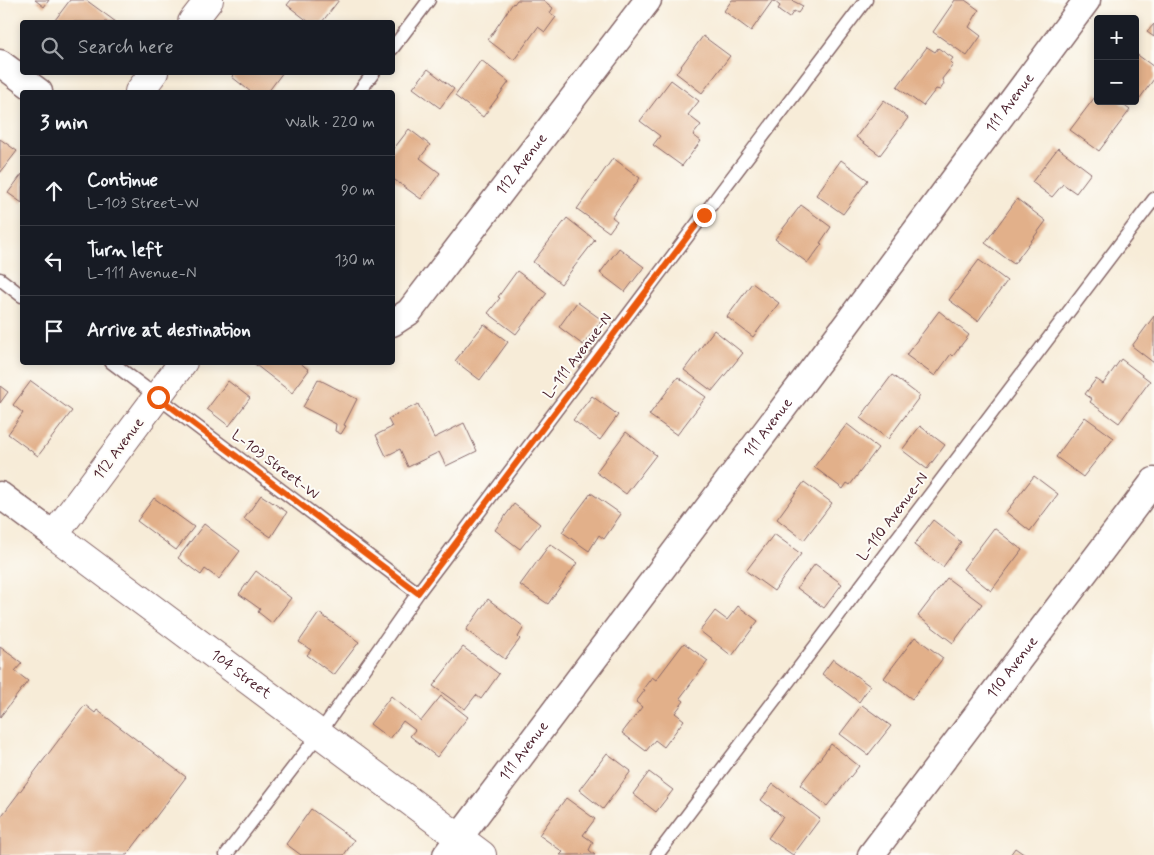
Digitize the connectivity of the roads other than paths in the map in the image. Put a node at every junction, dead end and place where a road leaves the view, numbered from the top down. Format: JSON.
{"nodes":[{"id":1,"x":209,"y":0,"type":"edge"},
{"id":2,"x":429,"y":0,"type":"edge"},
{"id":3,"x":648,"y":0,"type":"edge"},
{"id":4,"x":866,"y":0,"type":"edge"},
{"id":5,"x":1087,"y":0,"type":"edge"},
{"id":6,"x":194,"y":20,"type":"edge"},
{"id":7,"x":395,"y":45,"type":"edge"},
{"id":8,"x":0,"y":63,"type":"edge"},
{"id":9,"x":152,"y":75,"type":"edge"},
{"id":10,"x":372,"y":75,"type":"edge"},
{"id":11,"x":37,"y":90,"type":"edge"},
{"id":12,"x":140,"y":90,"type":"edge"},
{"id":13,"x":360,"y":90,"type":"edge"},
{"id":14,"x":1154,"y":199,"type":"edge"},
{"id":15,"x":0,"y":279,"type":"edge"},
{"id":16,"x":20,"y":294,"type":"edge"},
{"id":17,"x":395,"y":321,"type":"edge"},
{"id":18,"x":115,"y":365,"type":"edge"},
{"id":19,"x":181,"y":365,"type":"edge"},
{"id":20,"x":158,"y":397,"type":"junction"},
{"id":21,"x":1154,"y":480,"type":"edge"},
{"id":22,"x":0,"y":495,"type":"edge"},
{"id":23,"x":54,"y":535,"type":"junction"},
{"id":24,"x":418,"y":593,"type":"junction"},
{"id":25,"x":319,"y":734,"type":"junction"},
{"id":26,"x":453,"y":847,"type":"edge"},
{"id":27,"x":226,"y":855,"type":"edge"},
{"id":28,"x":482,"y":855,"type":"edge"},
{"id":29,"x":657,"y":855,"type":"edge"},
{"id":30,"x":871,"y":855,"type":"edge"}],
"edges":[{"from":1,"to":6,"type":"street"},
{"from":2,"to":7,"type":"lane"},
{"from":3,"to":17,"type":"street","name":"112 Avenue"},
{"from":4,"to":24,"type":"lane","name":"L-111 Avenue-N"},
{"from":5,"to":26,"type":"street","name":"111 Avenue"},
{"from":8,"to":11,"type":"street"},
{"from":9,"to":12,"type":"street"},
{"from":10,"to":13,"type":"lane"},
{"from":14,"to":29,"type":"lane","name":"L-110 Avenue-N"},
{"from":15,"to":16,"type":"lane"},
{"from":18,"to":20,"type":"lane","name":"L-103 Street-W"},
{"from":19,"to":20,"type":"street","name":"112 Avenue"},
{"from":20,"to":23,"type":"street","name":"112 Avenue"},
{"from":20,"to":24,"type":"lane","name":"L-103 Street-W"},
{"from":21,"to":30,"type":"street","name":"110 Avenue"},
{"from":22,"to":23,"type":"street","name":"104 Street"},
{"from":23,"to":25,"type":"street","name":"104 Street"},
{"from":24,"to":25,"type":"lane","name":"L-111 Avenue-N"},
{"from":25,"to":26,"type":"street","name":"104 Street"},
{"from":25,"to":27,"type":"lane","name":"L-111 Avenue-N"},
{"from":26,"to":28,"type":"street","name":"104 Street"}]}
